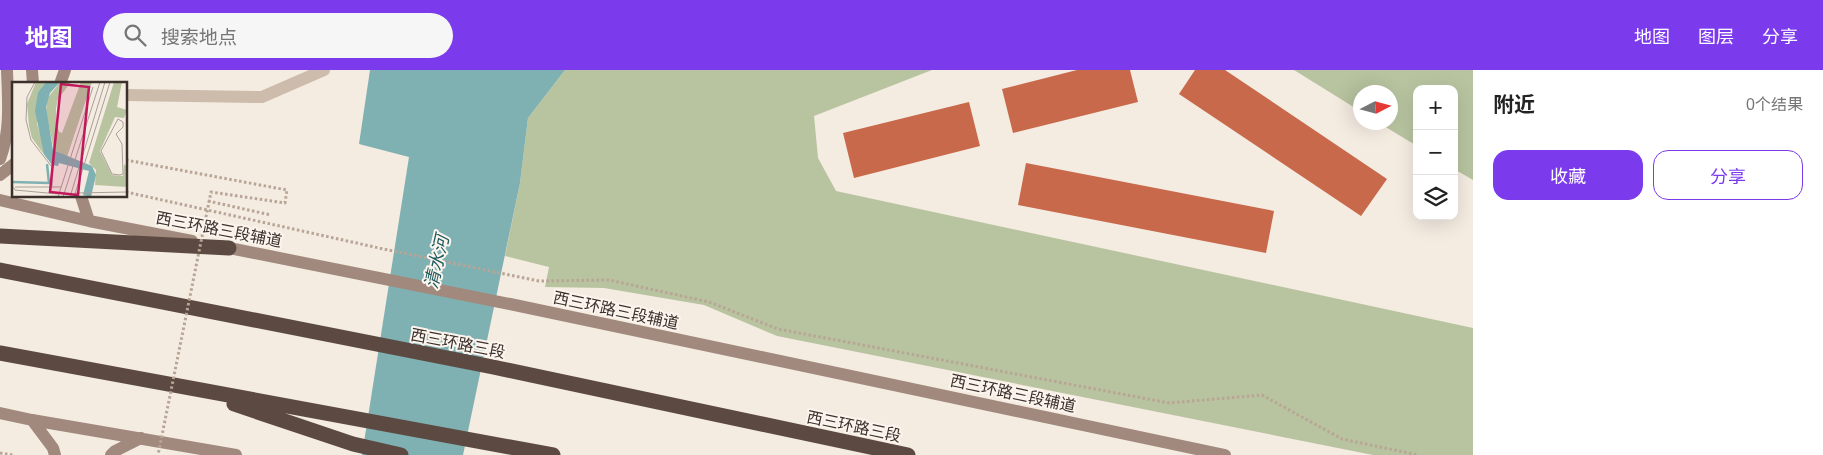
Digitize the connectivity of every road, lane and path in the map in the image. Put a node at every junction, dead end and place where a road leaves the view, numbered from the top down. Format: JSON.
{"nodes":[{"id":1,"x":7,"y":70,"type":"edge"},
{"id":2,"x":65,"y":70,"type":"edge"},
{"id":3,"x":324,"y":70,"type":"edge"},
{"id":4,"x":59,"y":82,"type":"edge"},
{"id":5,"x":128,"y":96,"type":"edge"},
{"id":6,"x":0,"y":160,"type":"edge"},
{"id":7,"x":128,"y":160,"type":"edge"},
{"id":8,"x":12,"y":166,"type":"edge"},
{"id":9,"x":0,"y":175,"type":"edge"},
{"id":10,"x":128,"y":192,"type":"edge"},
{"id":11,"x":81,"y":198,"type":"edge"},
{"id":12,"x":0,"y":200,"type":"edge"},
{"id":13,"x":208,"y":201,"type":"junction"},
{"id":14,"x":271,"y":215,"type":"dead end"},
{"id":15,"x":89,"y":221,"type":"junction"},
{"id":16,"x":0,"y":236,"type":"edge"},
{"id":17,"x":229,"y":248,"type":"junction"},
{"id":18,"x":0,"y":270,"type":"edge"},
{"id":19,"x":0,"y":353,"type":"edge"},
{"id":20,"x":185,"y":388,"type":"junction"},
{"id":21,"x":0,"y":412,"type":"edge"},
{"id":22,"x":32,"y":420,"type":"junction"},
{"id":23,"x":141,"y":438,"type":"junction"},
{"id":24,"x":0,"y":453,"type":"edge"},
{"id":25,"x":13,"y":455,"type":"edge"},
{"id":26,"x":55,"y":455,"type":"edge"},
{"id":27,"x":111,"y":455,"type":"edge"},
{"id":28,"x":158,"y":455,"type":"edge"},
{"id":29,"x":236,"y":455,"type":"edge"},
{"id":30,"x":401,"y":455,"type":"edge"},
{"id":31,"x":553,"y":455,"type":"edge"},
{"id":32,"x":908,"y":455,"type":"edge"},
{"id":33,"x":1225,"y":455,"type":"edge"},
{"id":34,"x":1418,"y":455,"type":"edge"}],
"edges":[{"from":1,"to":6,"type":"main road"},
{"from":2,"to":4,"type":"main road"},
{"from":3,"to":5,"type":"street"},
{"from":7,"to":13,"type":"path","bridge":true},
{"from":8,"to":9,"type":"main road"},
{"from":10,"to":34,"type":"path"},
{"from":11,"to":15,"type":"main road"},
{"from":12,"to":15,"type":"main road","name":"西三环路三段辅道"},
{"from":13,"to":14,"type":"path"},
{"from":13,"to":28,"type":"path","bridge":true},
{"from":15,"to":17,"type":"main road","name":"西三环路三段辅道"},
{"from":16,"to":17,"type":"highway"},
{"from":17,"to":33,"type":"main road","name":"西三环路三段辅道"},
{"from":18,"to":32,"type":"highway","name":"西三环路三段"},
{"from":19,"to":20,"type":"highway"},
{"from":20,"to":30,"type":"highway"},
{"from":20,"to":31,"type":"highway"},
{"from":21,"to":22,"type":"main road"},
{"from":22,"to":23,"type":"main road"},
{"from":22,"to":26,"type":"main road"},
{"from":23,"to":27,"type":"main road"},
{"from":23,"to":29,"type":"main road"},
{"from":24,"to":25,"type":"path"}]}
